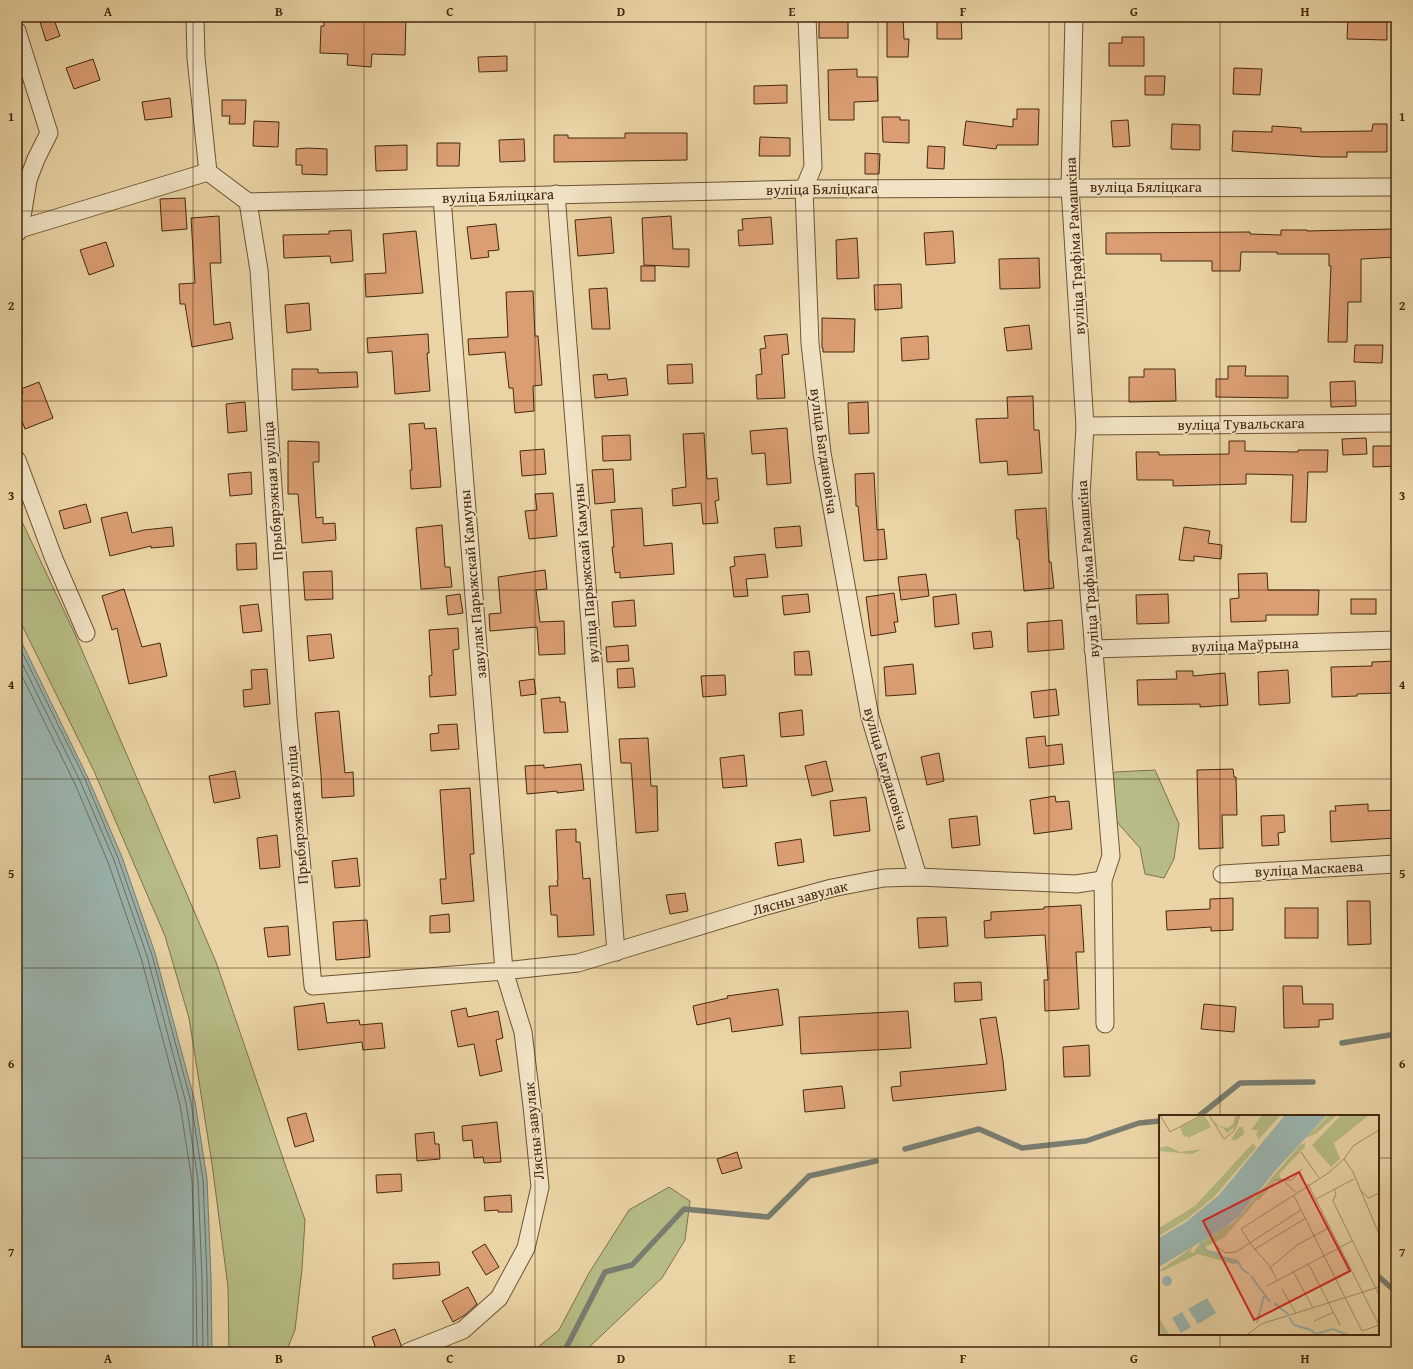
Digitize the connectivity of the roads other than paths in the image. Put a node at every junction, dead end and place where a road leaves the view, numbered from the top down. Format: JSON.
{"nodes":[{"id":1,"x":195,"y":17,"type":"edge"},
{"id":2,"x":807,"y":17,"type":"edge"},
{"id":3,"x":1074,"y":17,"type":"edge"},
{"id":4,"x":17,"y":32,"type":"edge"},
{"id":5,"x":208,"y":172,"type":"junction"},
{"id":6,"x":1396,"y":187,"type":"edge"},
{"id":7,"x":1070,"y":188,"type":"junction"},
{"id":8,"x":804,"y":189,"type":"junction"},
{"id":9,"x":556,"y":194,"type":"junction"},
{"id":10,"x":442,"y":198,"type":"junction"},
{"id":11,"x":248,"y":202,"type":"junction"},
{"id":12,"x":19,"y":231,"type":"edge"},
{"id":13,"x":1396,"y":423,"type":"edge"},
{"id":14,"x":1086,"y":426,"type":"junction"},
{"id":15,"x":17,"y":460,"type":"edge"},
{"id":16,"x":86,"y":633,"type":"dead end"},
{"id":17,"x":1396,"y":640,"type":"edge"},
{"id":18,"x":1093,"y":649,"type":"junction"},
{"id":19,"x":1396,"y":864,"type":"edge"},
{"id":20,"x":1222,"y":874,"type":"dead end"},
{"id":21,"x":918,"y":877,"type":"junction"},
{"id":22,"x":1103,"y":880,"type":"junction"},
{"id":23,"x":616,"y":952,"type":"junction"},
{"id":24,"x":504,"y":971,"type":"junction"},
{"id":25,"x":313,"y":986,"type":"joint"},
{"id":26,"x":1106,"y":1024,"type":"dead end"},
{"id":27,"x":408,"y":1352,"type":"edge"}],
"edges":[{"from":1,"to":5,"type":"street"},
{"from":2,"to":8,"type":"street","name":"вуліца Багдановіча"},
{"from":3,"to":7,"type":"street","name":"вуліца Трафіма Рамашкіна"},
{"from":4,"to":12,"type":"street"},
{"from":5,"to":11,"type":"street"},
{"from":5,"to":12,"type":"street"},
{"from":6,"to":7,"type":"street","name":"вуліца Бяліцкага"},
{"from":7,"to":8,"type":"street","name":"вуліца Бяліцкага"},
{"from":7,"to":14,"type":"street","name":"вуліца Трафіма Рамашкіна"},
{"from":8,"to":9,"type":"street","name":"вуліца Бяліцкага"},
{"from":8,"to":21,"type":"street","name":"вуліца Багдановіча"},
{"from":9,"to":10,"type":"street","name":"вуліца Бяліцкага"},
{"from":9,"to":23,"type":"street","name":"вуліца Парыжскай Камуны"},
{"from":10,"to":11,"type":"street","name":"вуліца Бяліцкага"},
{"from":10,"to":24,"type":"street","name":"завулак Парыжскай Камуны"},
{"from":11,"to":25,"type":"street","name":"Прыбярэжная вуліца"},
{"from":13,"to":14,"type":"street","name":"вуліца Тувальскага"},
{"from":14,"to":18,"type":"street","name":"вуліца Трафіма Рамашкіна"},
{"from":15,"to":16,"type":"street"},
{"from":17,"to":18,"type":"street","name":"вуліца Маўрына"},
{"from":18,"to":22,"type":"street","name":"вуліца Трафіма Рамашкіна"},
{"from":19,"to":20,"type":"street","name":"вуліца Маскаева"},
{"from":21,"to":22,"type":"street","name":"Лясны завулак"},
{"from":21,"to":23,"type":"street","name":"Лясны завулак"},
{"from":22,"to":26,"type":"street","name":"вуліца Трафіма Рамашкіна"},
{"from":23,"to":24,"type":"street","name":"Лясны завулак"},
{"from":24,"to":25,"type":"street","name":"Лясны завулак"},
{"from":24,"to":27,"type":"street","name":"Лясны завулак"}]}
